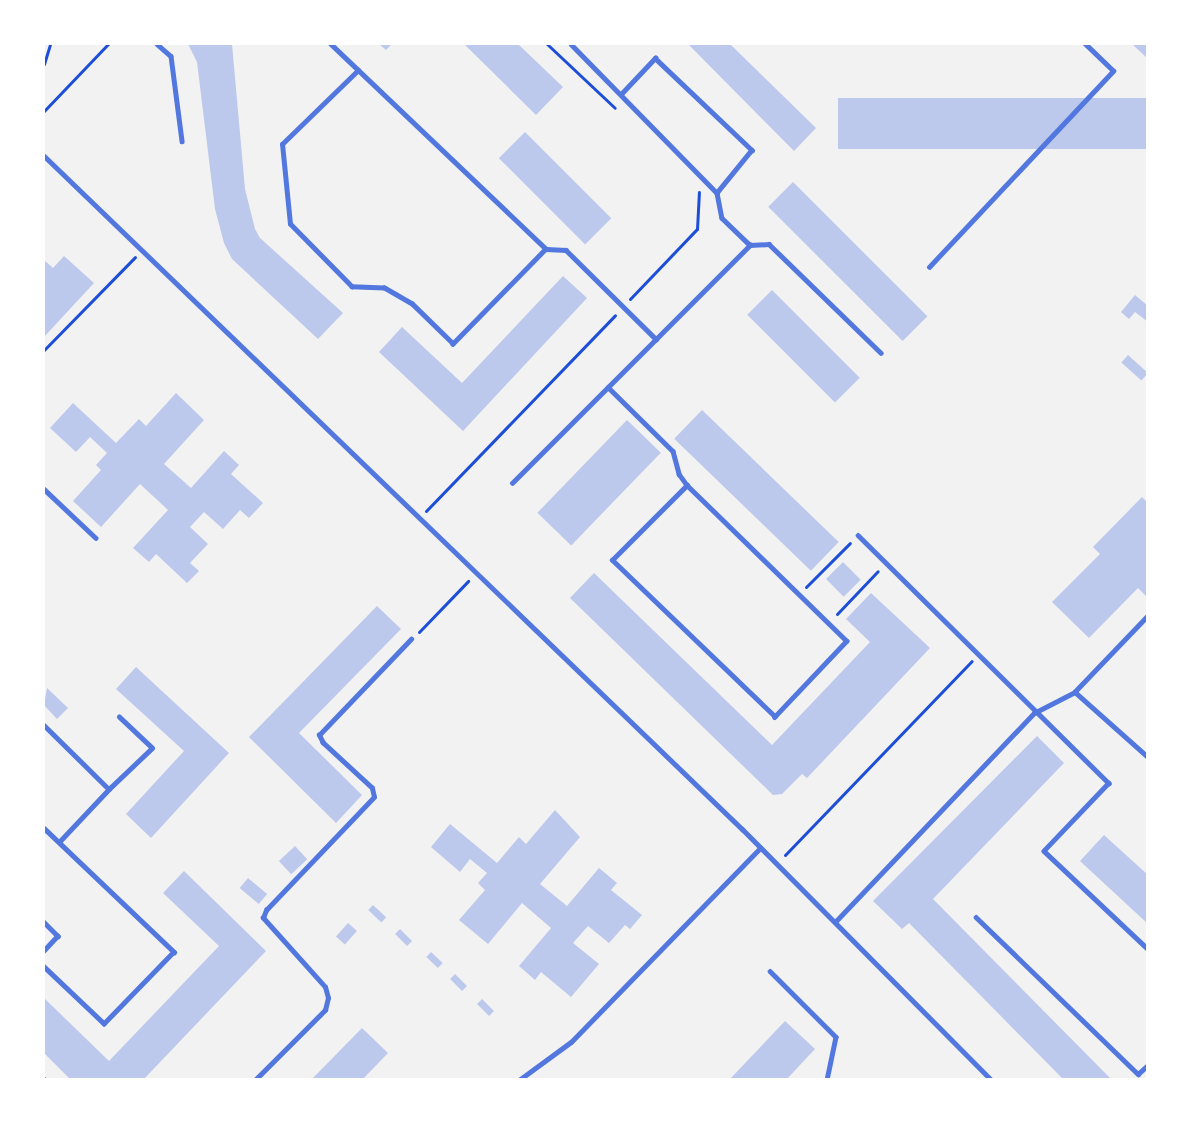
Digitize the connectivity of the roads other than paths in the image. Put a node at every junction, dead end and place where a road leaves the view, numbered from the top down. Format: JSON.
{"nodes":[{"id":1,"x":157,"y":44,"type":"edge"},
{"id":2,"x":331,"y":44,"type":"edge"},
{"id":3,"x":571,"y":44,"type":"edge"},
{"id":4,"x":1085,"y":44,"type":"edge"},
{"id":5,"x":358,"y":70,"type":"junction"},
{"id":6,"x":621,"y":94,"type":"junction"},
{"id":7,"x":182,"y":141,"type":"dead end"},
{"id":8,"x":44,"y":156,"type":"edge"},
{"id":9,"x":717,"y":193,"type":"junction"},
{"id":10,"x":750,"y":244,"type":"junction"},
{"id":11,"x":546,"y":249,"type":"junction"},
{"id":12,"x":929,"y":267,"type":"dead end"},
{"id":13,"x":656,"y":339,"type":"junction"},
{"id":14,"x":881,"y":353,"type":"dead end"},
{"id":15,"x":608,"y":387,"type":"junction"},
{"id":16,"x":512,"y":483,"type":"dead end"},
{"id":17,"x":687,"y":484,"type":"junction"},
{"id":18,"x":44,"y":489,"type":"edge"},
{"id":19,"x":858,"y":535,"type":"road end"},
{"id":20,"x":96,"y":538,"type":"dead end"},
{"id":21,"x":1148,"y":616,"type":"edge"},
{"id":22,"x":411,"y":639,"type":"road end"},
{"id":23,"x":1075,"y":692,"type":"junction"},
{"id":24,"x":1035,"y":713,"type":"junction"},
{"id":25,"x":119,"y":717,"type":"dead end"},
{"id":26,"x":44,"y":725,"type":"edge"},
{"id":27,"x":1148,"y":757,"type":"edge"},
{"id":28,"x":109,"y":789,"type":"junction"},
{"id":29,"x":44,"y":828,"type":"edge"},
{"id":30,"x":59,"y":842,"type":"junction"},
{"id":31,"x":760,"y":848,"type":"junction"},
{"id":32,"x":976,"y":917,"type":"dead end"},
{"id":33,"x":44,"y":922,"type":"edge"},
{"id":34,"x":834,"y":922,"type":"junction"},
{"id":35,"x":1148,"y":950,"type":"edge"},
{"id":36,"x":44,"y":951,"type":"edge"},
{"id":37,"x":44,"y":967,"type":"edge"},
{"id":38,"x":770,"y":971,"type":"dead end"},
{"id":39,"x":1148,"y":1065,"type":"edge"},
{"id":40,"x":1138,"y":1074,"type":"junction"},
{"id":41,"x":255,"y":1080,"type":"edge"},
{"id":42,"x":519,"y":1080,"type":"edge"},
{"id":43,"x":827,"y":1080,"type":"edge"},
{"id":44,"x":991,"y":1080,"type":"edge"},
{"id":45,"x":1133,"y":1080,"type":"edge"}],
"edges":[{"from":1,"to":7,"type":"lane"},
{"from":2,"to":5,"type":"lane"},
{"from":3,"to":6,"type":"lane"},
{"from":4,"to":12,"type":"lane"},
{"from":5,"to":11,"type":"lane"},
{"from":5,"to":11,"type":"lane"},
{"from":6,"to":9,"type":"lane"},
{"from":6,"to":9,"type":"lane"},
{"from":8,"to":31,"type":"street"},
{"from":9,"to":10,"type":"lane"},
{"from":10,"to":13,"type":"lane"},
{"from":10,"to":14,"type":"lane"},
{"from":11,"to":13,"type":"lane"},
{"from":13,"to":15,"type":"lane"},
{"from":15,"to":16,"type":"lane"},
{"from":15,"to":17,"type":"lane"},
{"from":17,"to":17,"type":"lane"},
{"from":18,"to":20,"type":"lane"},
{"from":19,"to":24,"type":"lane"},
{"from":21,"to":23,"type":"lane"},
{"from":22,"to":41,"type":"lane"},
{"from":23,"to":24,"type":"lane"},
{"from":23,"to":27,"type":"lane"},
{"from":24,"to":34,"type":"lane"},
{"from":24,"to":35,"type":"lane"},
{"from":25,"to":28,"type":"lane"},
{"from":26,"to":28,"type":"lane"},
{"from":28,"to":30,"type":"lane"},
{"from":29,"to":30,"type":"lane"},
{"from":30,"to":37,"type":"lane"},
{"from":31,"to":34,"type":"street"},
{"from":31,"to":42,"type":"lane"},
{"from":32,"to":40,"type":"lane"},
{"from":33,"to":36,"type":"lane"},
{"from":34,"to":44,"type":"street"},
{"from":38,"to":43,"type":"lane"},
{"from":39,"to":40,"type":"lane"},
{"from":40,"to":45,"type":"lane"}]}
